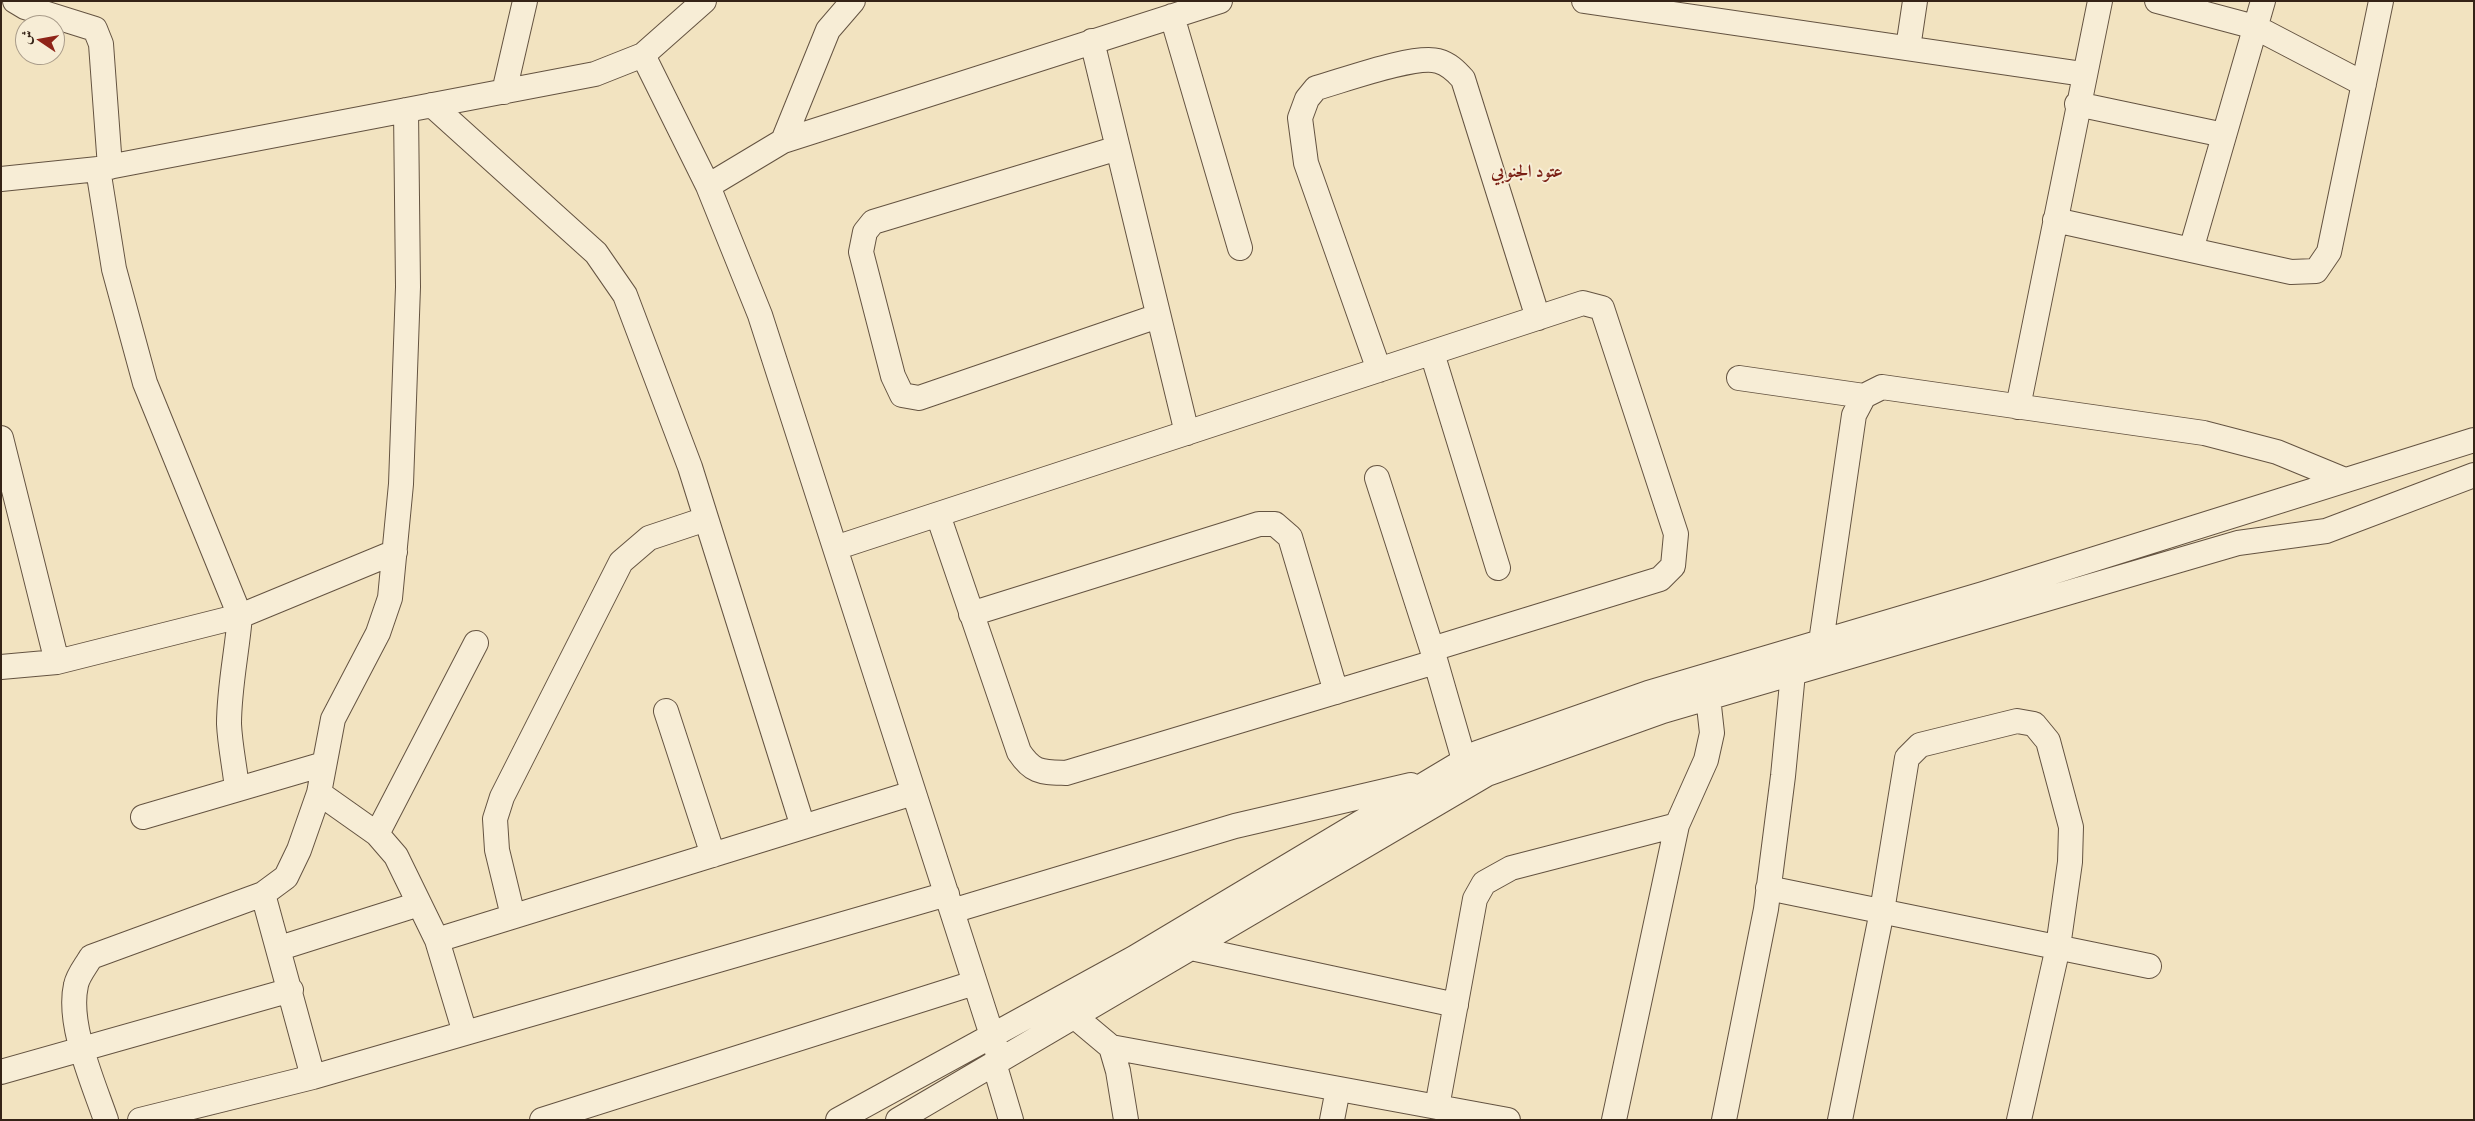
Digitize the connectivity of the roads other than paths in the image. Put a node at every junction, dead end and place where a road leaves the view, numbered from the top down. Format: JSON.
{"nodes":[{"id":1,"x":15,"y":1,"type":"edge"},
{"id":2,"x":525,"y":1,"type":"edge"},
{"id":3,"x":704,"y":1,"type":"edge"},
{"id":4,"x":853,"y":1,"type":"edge"},
{"id":5,"x":1220,"y":1,"type":"edge"},
{"id":6,"x":1584,"y":1,"type":"edge"},
{"id":7,"x":1915,"y":1,"type":"edge"},
{"id":8,"x":2100,"y":1,"type":"edge"},
{"id":9,"x":2157,"y":1,"type":"edge"},
{"id":10,"x":2263,"y":1,"type":"edge"},
{"id":11,"x":2381,"y":1,"type":"edge"},
{"id":12,"x":1166,"y":12,"type":"edge"},
{"id":13,"x":2255,"y":27,"type":"junction"},
{"id":14,"x":1092,"y":41,"type":"junction"},
{"id":15,"x":1908,"y":48,"type":"junction"},
{"id":16,"x":643,"y":55,"type":"junction"},
{"id":17,"x":2084,"y":74,"type":"junction"},
{"id":18,"x":2364,"y":84,"type":"junction"},
{"id":19,"x":504,"y":92,"type":"junction"},
{"id":20,"x":2077,"y":104,"type":"junction"},
{"id":21,"x":432,"y":105,"type":"junction"},
{"id":22,"x":406,"y":110,"type":"junction"},
{"id":23,"x":2224,"y":135,"type":"junction"},
{"id":24,"x":783,"y":141,"type":"junction"},
{"id":25,"x":1118,"y":148,"type":"junction"},
{"id":26,"x":104,"y":168,"type":"junction"},
{"id":27,"x":1,"y":179,"type":"edge"},
{"id":28,"x":708,"y":186,"type":"junction"},
{"id":29,"x":2055,"y":220,"type":"junction"},
{"id":30,"x":1240,"y":248,"type":"dead end"},
{"id":31,"x":2191,"y":250,"type":"junction"},
{"id":32,"x":1158,"y":316,"type":"junction"},
{"id":33,"x":1538,"y":318,"type":"junction"},
{"id":34,"x":1432,"y":353,"type":"junction"},
{"id":35,"x":1379,"y":370,"type":"junction"},
{"id":36,"x":1739,"y":378,"type":"dead end"},
{"id":37,"x":1864,"y":396,"type":"junction"},
{"id":38,"x":2018,"y":406,"type":"junction"},
{"id":39,"x":1187,"y":433,"type":"junction"},
{"id":40,"x":1,"y":438,"type":"edge"},
{"id":41,"x":2474,"y":440,"type":"edge"},
{"id":42,"x":2474,"y":475,"type":"edge"},
{"id":43,"x":1377,"y":478,"type":"dead end"},
{"id":44,"x":2345,"y":480,"type":"junction"},
{"id":45,"x":938,"y":515,"type":"junction"},
{"id":46,"x":706,"y":518,"type":"junction"},
{"id":47,"x":835,"y":548,"type":"junction"},
{"id":48,"x":395,"y":552,"type":"junction"},
{"id":49,"x":1498,"y":568,"type":"dead end"},
{"id":50,"x":971,"y":614,"type":"junction"},
{"id":51,"x":240,"y":616,"type":"junction"},
{"id":52,"x":1821,"y":642,"type":"junction"},
{"id":53,"x":476,"y":643,"type":"dead end"},
{"id":54,"x":1434,"y":656,"type":"junction"},
{"id":55,"x":56,"y":662,"type":"junction"},
{"id":56,"x":1,"y":667,"type":"edge"},
{"id":57,"x":1793,"y":672,"type":"junction"},
{"id":58,"x":1336,"y":692,"type":"junction"},
{"id":59,"x":1708,"y":697,"type":"junction"},
{"id":60,"x":666,"y":710,"type":"dead end"},
{"id":61,"x":1464,"y":760,"type":"junction"},
{"id":62,"x":324,"y":764,"type":"junction"},
{"id":63,"x":1431,"y":780,"type":"junction"},
{"id":64,"x":237,"y":789,"type":"junction"},
{"id":65,"x":319,"y":793,"type":"junction"},
{"id":66,"x":912,"y":793,"type":"junction"},
{"id":67,"x":143,"y":817,"type":"dead end"},
{"id":68,"x":1677,"y":825,"type":"junction"},
{"id":69,"x":803,"y":827,"type":"junction"},
{"id":70,"x":377,"y":834,"type":"junction"},
{"id":71,"x":713,"y":854,"type":"junction"},
{"id":72,"x":1768,"y":888,"type":"junction"},
{"id":73,"x":264,"y":894,"type":"junction"},
{"id":74,"x":949,"y":902,"type":"junction"},
{"id":75,"x":420,"y":904,"type":"junction"},
{"id":76,"x":1882,"y":911,"type":"junction"},
{"id":77,"x":513,"y":916,"type":"junction"},
{"id":78,"x":437,"y":940,"type":"junction"},
{"id":79,"x":2058,"y":947,"type":"junction"},
{"id":80,"x":280,"y":948,"type":"junction"},
{"id":81,"x":1191,"y":948,"type":"junction"},
{"id":82,"x":2149,"y":966,"type":"dead end"},
{"id":83,"x":974,"y":983,"type":"junction"},
{"id":84,"x":291,"y":990,"type":"junction"},
{"id":85,"x":1456,"y":1005,"type":"junction"},
{"id":86,"x":1074,"y":1016,"type":"junction"},
{"id":87,"x":465,"y":1033,"type":"junction"},
{"id":88,"x":991,"y":1036,"type":"junction"},
{"id":89,"x":1111,"y":1047,"type":"junction"},
{"id":90,"x":82,"y":1048,"type":"junction"},
{"id":91,"x":998,"y":1061,"type":"junction"},
{"id":92,"x":1,"y":1072,"type":"edge"},
{"id":93,"x":313,"y":1076,"type":"junction"},
{"id":94,"x":1338,"y":1089,"type":"junction"},
{"id":95,"x":1437,"y":1107,"type":"junction"},
{"id":96,"x":547,"y":1119,"type":"edge"},
{"id":97,"x":106,"y":1120,"type":"edge"},
{"id":98,"x":140,"y":1120,"type":"edge"},
{"id":99,"x":838,"y":1120,"type":"edge"},
{"id":100,"x":898,"y":1120,"type":"edge"},
{"id":101,"x":1011,"y":1120,"type":"edge"},
{"id":102,"x":1126,"y":1120,"type":"edge"},
{"id":103,"x":1332,"y":1120,"type":"edge"},
{"id":104,"x":1508,"y":1120,"type":"edge"},
{"id":105,"x":1614,"y":1120,"type":"edge"},
{"id":106,"x":1724,"y":1120,"type":"edge"},
{"id":107,"x":1840,"y":1120,"type":"edge"},
{"id":108,"x":2019,"y":1120,"type":"edge"}],
"edges":[{"from":1,"to":26,"type":"street"},
{"from":2,"to":19,"type":"street"},
{"from":3,"to":16,"type":"street"},
{"from":4,"to":24,"type":"street"},
{"from":5,"to":12,"type":"street"},
{"from":6,"to":15,"type":"street"},
{"from":7,"to":15,"type":"street"},
{"from":8,"to":17,"type":"street"},
{"from":9,"to":13,"type":"street"},
{"from":10,"to":13,"type":"street"},
{"from":11,"to":18,"type":"street"},
{"from":12,"to":14,"type":"street"},
{"from":12,"to":30,"type":"street"},
{"from":13,"to":18,"type":"street"},
{"from":13,"to":23,"type":"street"},
{"from":14,"to":24,"type":"street"},
{"from":14,"to":25,"type":"street"},
{"from":15,"to":17,"type":"street"},
{"from":16,"to":19,"type":"street"},
{"from":16,"to":28,"type":"street"},
{"from":17,"to":20,"type":"street"},
{"from":18,"to":31,"type":"street"},
{"from":19,"to":21,"type":"street"},
{"from":20,"to":23,"type":"street"},
{"from":20,"to":29,"type":"street"},
{"from":21,"to":22,"type":"street"},
{"from":21,"to":46,"type":"street"},
{"from":22,"to":26,"type":"street"},
{"from":22,"to":48,"type":"street"},
{"from":23,"to":31,"type":"street"},
{"from":24,"to":28,"type":"street"},
{"from":25,"to":32,"type":"street"},
{"from":25,"to":32,"type":"street"},
{"from":26,"to":27,"type":"street"},
{"from":26,"to":51,"type":"street"},
{"from":28,"to":47,"type":"street"},
{"from":29,"to":31,"type":"street"},
{"from":29,"to":38,"type":"street"},
{"from":32,"to":39,"type":"street"},
{"from":33,"to":34,"type":"street"},
{"from":33,"to":35,"type":"street"},
{"from":33,"to":54,"type":"street"},
{"from":34,"to":35,"type":"street"},
{"from":34,"to":49,"type":"street"},
{"from":35,"to":39,"type":"street"},
{"from":36,"to":37,"type":"street"},
{"from":37,"to":38,"type":"street"},
{"from":37,"to":52,"type":"street"},
{"from":38,"to":44,"type":"street"},
{"from":39,"to":45,"type":"street"},
{"from":40,"to":55,"type":"street"},
{"from":41,"to":44,"type":"street"},
{"from":42,"to":57,"type":"street"},
{"from":43,"to":54,"type":"street"},
{"from":44,"to":52,"type":"street"},
{"from":45,"to":47,"type":"street"},
{"from":45,"to":50,"type":"street"},
{"from":46,"to":69,"type":"street"},
{"from":46,"to":77,"type":"street"},
{"from":47,"to":66,"type":"street"},
{"from":48,"to":51,"type":"street"},
{"from":48,"to":62,"type":"street"},
{"from":50,"to":58,"type":"street"},
{"from":50,"to":58,"type":"street"},
{"from":51,"to":55,"type":"street"},
{"from":51,"to":64,"type":"street"},
{"from":52,"to":61,"type":"street"},
{"from":53,"to":70,"type":"street"},
{"from":54,"to":58,"type":"street"},
{"from":54,"to":61,"type":"street"},
{"from":55,"to":56,"type":"street"},
{"from":57,"to":59,"type":"street"},
{"from":57,"to":72,"type":"street"},
{"from":59,"to":68,"type":"street"},
{"from":59,"to":81,"type":"street"},
{"from":60,"to":71,"type":"street"},
{"from":61,"to":63,"type":"street"},
{"from":62,"to":64,"type":"street"},
{"from":62,"to":65,"type":"street"},
{"from":63,"to":74,"type":"street"},
{"from":63,"to":88,"type":"street"},
{"from":64,"to":67,"type":"street"},
{"from":65,"to":70,"type":"street"},
{"from":65,"to":73,"type":"street"},
{"from":66,"to":69,"type":"street"},
{"from":66,"to":74,"type":"street"},
{"from":68,"to":85,"type":"street"},
{"from":68,"to":105,"type":"street"},
{"from":69,"to":71,"type":"street"},
{"from":70,"to":75,"type":"street"},
{"from":71,"to":77,"type":"street"},
{"from":72,"to":76,"type":"street"},
{"from":72,"to":106,"type":"street"},
{"from":73,"to":80,"type":"street"},
{"from":73,"to":90,"type":"street"},
{"from":74,"to":83,"type":"street"},
{"from":74,"to":87,"type":"street"},
{"from":75,"to":78,"type":"street"},
{"from":75,"to":80,"type":"street"},
{"from":76,"to":79,"type":"street"},
{"from":76,"to":79,"type":"street"},
{"from":76,"to":107,"type":"street"},
{"from":77,"to":78,"type":"street"},
{"from":78,"to":87,"type":"street"},
{"from":79,"to":82,"type":"street"},
{"from":79,"to":108,"type":"street"},
{"from":80,"to":84,"type":"street"},
{"from":81,"to":85,"type":"street"},
{"from":81,"to":86,"type":"street"},
{"from":83,"to":88,"type":"street"},
{"from":83,"to":96,"type":"street"},
{"from":84,"to":90,"type":"street"},
{"from":84,"to":93,"type":"street"},
{"from":85,"to":95,"type":"street"},
{"from":86,"to":89,"type":"street"},
{"from":86,"to":91,"type":"street"},
{"from":87,"to":93,"type":"street"},
{"from":88,"to":91,"type":"street"},
{"from":88,"to":99,"type":"street"},
{"from":89,"to":94,"type":"street"},
{"from":89,"to":102,"type":"street"},
{"from":90,"to":92,"type":"street"},
{"from":90,"to":97,"type":"street"},
{"from":91,"to":100,"type":"street"},
{"from":91,"to":101,"type":"street"},
{"from":93,"to":98,"type":"street"},
{"from":94,"to":95,"type":"street"},
{"from":94,"to":103,"type":"street"},
{"from":95,"to":104,"type":"street"}]}
